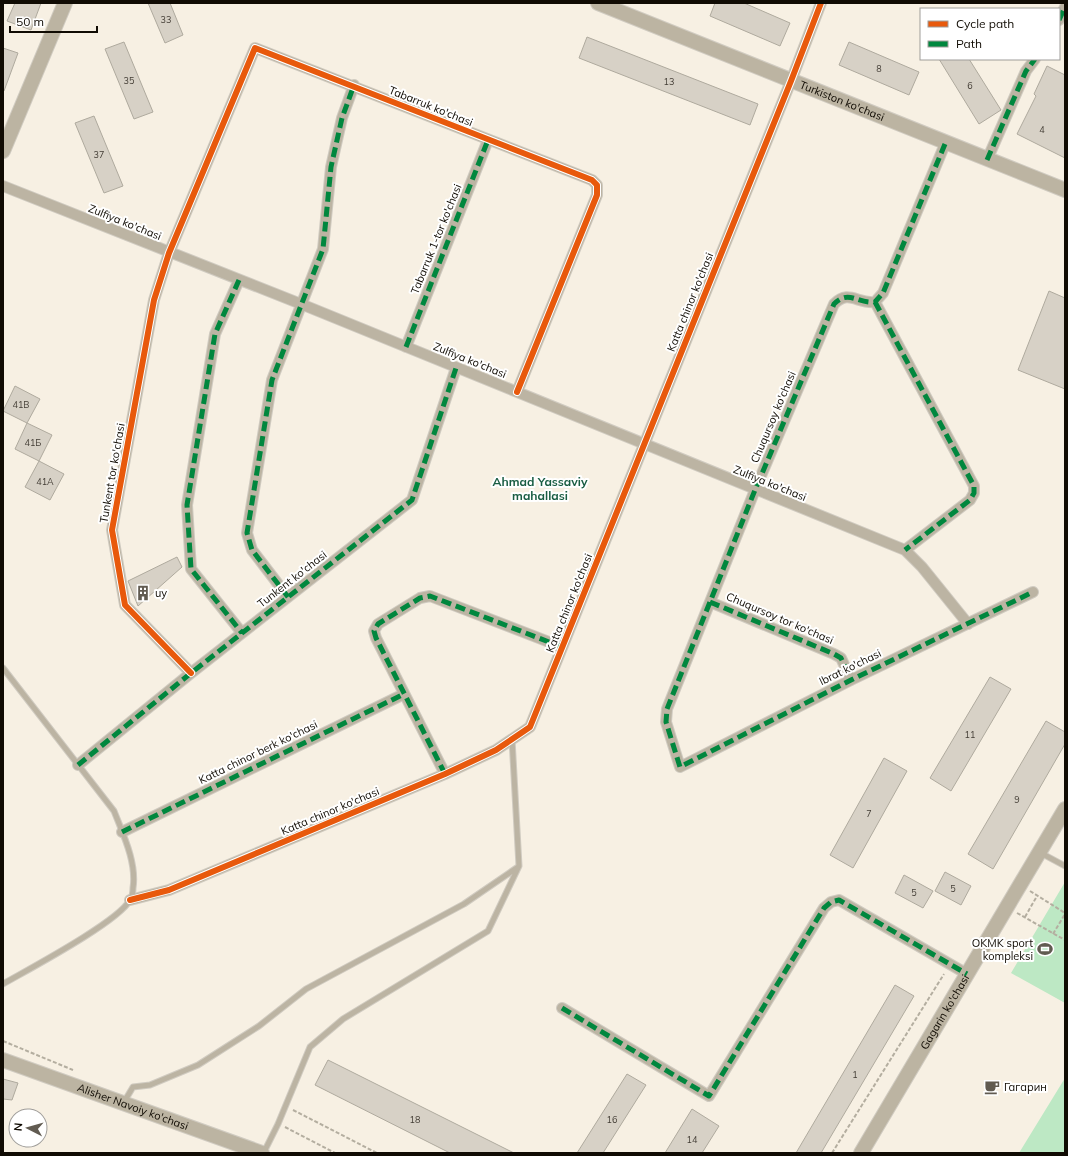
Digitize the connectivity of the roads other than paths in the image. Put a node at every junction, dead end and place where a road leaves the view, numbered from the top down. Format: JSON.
{"nodes":[{"id":1,"x":65,"y":3,"type":"edge"},
{"id":2,"x":598,"y":3,"type":"edge"},
{"id":3,"x":821,"y":3,"type":"edge"},
{"id":4,"x":1065,"y":7,"type":"edge"},
{"id":5,"x":1060,"y":18,"type":"edge"},
{"id":6,"x":1034,"y":60,"type":"edge"},
{"id":7,"x":791,"y":81,"type":"junction"},
{"id":8,"x":354,"y":85,"type":"junction"},
{"id":9,"x":488,"y":140,"type":"junction"},
{"id":10,"x":945,"y":144,"type":"junction"},
{"id":11,"x":3,"y":151,"type":"edge"},
{"id":12,"x":987,"y":160,"type":"junction"},
{"id":13,"x":3,"y":186,"type":"edge"},
{"id":14,"x":1065,"y":190,"type":"edge"},
{"id":15,"x":169,"y":253,"type":"junction"},
{"id":16,"x":239,"y":280,"type":"junction"},
{"id":17,"x":875,"y":302,"type":"junction"},
{"id":18,"x":301,"y":304,"type":"junction"},
{"id":19,"x":406,"y":347,"type":"junction"},
{"id":20,"x":456,"y":368,"type":"junction"},
{"id":21,"x":517,"y":392,"type":"junction"},
{"id":22,"x":644,"y":444,"type":"junction"},
{"id":23,"x":755,"y":490,"type":"junction"},
{"id":24,"x":905,"y":550,"type":"junction"},
{"id":25,"x":1033,"y":592,"type":"dead end"},
{"id":26,"x":288,"y":597,"type":"junction"},
{"id":27,"x":710,"y":602,"type":"junction"},
{"id":28,"x":968,"y":624,"type":"junction"},
{"id":29,"x":242,"y":633,"type":"junction"},
{"id":30,"x":562,"y":647,"type":"junction"},
{"id":31,"x":3,"y":668,"type":"edge"},
{"id":32,"x":191,"y":673,"type":"junction"},
{"id":33,"x":851,"y":680,"type":"junction"},
{"id":34,"x":404,"y":694,"type":"junction"},
{"id":35,"x":512,"y":739,"type":"junction"},
{"id":36,"x":78,"y":765,"type":"junction"},
{"id":37,"x":680,"y":767,"type":"joint"},
{"id":38,"x":445,"y":774,"type":"junction"},
{"id":39,"x":1064,"y":813,"type":"edge"},
{"id":40,"x":122,"y":832,"type":"junction"},
{"id":41,"x":1039,"y":852,"type":"junction"},
{"id":42,"x":519,"y":866,"type":"junction"},
{"id":43,"x":1065,"y":866,"type":"edge"},
{"id":44,"x":130,"y":900,"type":"junction"},
{"id":45,"x":967,"y":974,"type":"junction"},
{"id":46,"x":3,"y":984,"type":"edge"},
{"id":47,"x":562,"y":1008,"type":"dead end"},
{"id":48,"x":3,"y":1060,"type":"edge"},
{"id":49,"x":123,"y":1103,"type":"junction"},
{"id":50,"x":263,"y":1153,"type":"edge"},
{"id":51,"x":861,"y":1153,"type":"edge"}],
"edges":[{"from":1,"to":11,"type":"street"},
{"from":2,"to":7,"type":"street","name":"Turkiston ko'chasi"},
{"from":3,"to":7,"type":"street","name":"Katta chinor ko'chasi"},
{"from":4,"to":5,"type":"street"},
{"from":6,"to":12,"type":"street"},
{"from":7,"to":10,"type":"street","name":"Turkiston ko'chasi"},
{"from":7,"to":22,"type":"street","name":"Katta chinor ko'chasi"},
{"from":8,"to":9,"type":"street","name":"Tabarruk ko'chasi"},
{"from":8,"to":15,"type":"street","name":"Tabarruk ko'chasi"},
{"from":8,"to":18,"type":"street"},
{"from":9,"to":19,"type":"street","name":"Tabarruk 1-tor ko'chasi"},
{"from":9,"to":21,"type":"street","name":"Tabarruk ko'chasi"},
{"from":10,"to":12,"type":"street","name":"Turkiston ko'chasi"},
{"from":10,"to":17,"type":"street"},
{"from":12,"to":14,"type":"street","name":"Turkiston ko'chasi"},
{"from":13,"to":15,"type":"street","name":"Zulfiya ko'chasi"},
{"from":15,"to":16,"type":"street","name":"Zulfiya ko'chasi"},
{"from":15,"to":32,"type":"street","name":"Tunkent tor ko'chasi"},
{"from":16,"to":18,"type":"street","name":"Zulfiya ko'chasi"},
{"from":16,"to":29,"type":"street"},
{"from":17,"to":23,"type":"street","name":"Chuqursoy ko'chasi"},
{"from":17,"to":24,"type":"street"},
{"from":18,"to":19,"type":"street","name":"Zulfiya ko'chasi"},
{"from":18,"to":26,"type":"street"},
{"from":19,"to":20,"type":"street","name":"Zulfiya ko'chasi"},
{"from":20,"to":21,"type":"street","name":"Zulfiya ko'chasi"},
{"from":20,"to":26,"type":"street","name":"Tunkent ko'chasi"},
{"from":21,"to":22,"type":"street","name":"Zulfiya ko'chasi"},
{"from":22,"to":23,"type":"street","name":"Zulfiya ko'chasi"},
{"from":22,"to":30,"type":"street","name":"Katta chinor ko'chasi"},
{"from":23,"to":24,"type":"street","name":"Zulfiya ko'chasi"},
{"from":23,"to":27,"type":"street","name":"Chuqursoy ko'chasi"},
{"from":24,"to":28,"type":"street","name":"Zulfiya ko'chasi"},
{"from":25,"to":28,"type":"street","name":"Ibrat ko'chasi"},
{"from":26,"to":29,"type":"street","name":"Tunkent ko'chasi"},
{"from":27,"to":33,"type":"street","name":"Chuqursoy tor ko'chasi"},
{"from":27,"to":37,"type":"street","name":"Chuqursoy ko'chasi"},
{"from":28,"to":33,"type":"street","name":"Ibrat ko'chasi"},
{"from":29,"to":32,"type":"street","name":"Tunkent ko'chasi"},
{"from":30,"to":34,"type":"street"},
{"from":30,"to":35,"type":"street","name":"Katta chinor ko'chasi"},
{"from":31,"to":36,"type":"lane"},
{"from":32,"to":36,"type":"street","name":"Tunkent ko'chasi"},
{"from":33,"to":37,"type":"street","name":"Ibrat ko'chasi"},
{"from":34,"to":38,"type":"street"},
{"from":34,"to":40,"type":"street","name":"Katta chinor berk ko'chasi"},
{"from":35,"to":38,"type":"street","name":"Katta chinor ko'chasi"},
{"from":35,"to":42,"type":"lane"},
{"from":36,"to":40,"type":"lane"},
{"from":38,"to":44,"type":"street","name":"Katta chinor ko'chasi"},
{"from":39,"to":41,"type":"street","name":"Gagarin ko'chasi"},
{"from":40,"to":44,"type":"lane"},
{"from":41,"to":43,"type":"lane"},
{"from":41,"to":45,"type":"street","name":"Gagarin ko'chasi"},
{"from":42,"to":49,"type":"lane"},
{"from":42,"to":50,"type":"lane"},
{"from":44,"to":46,"type":"lane"},
{"from":45,"to":47,"type":"street"},
{"from":45,"to":51,"type":"street","name":"Gagarin ko'chasi"},
{"from":48,"to":49,"type":"street","name":"Alisher Navoiy ko'chasi"},
{"from":49,"to":50,"type":"street","name":"Alisher Navoiy ko'chasi"}]}
